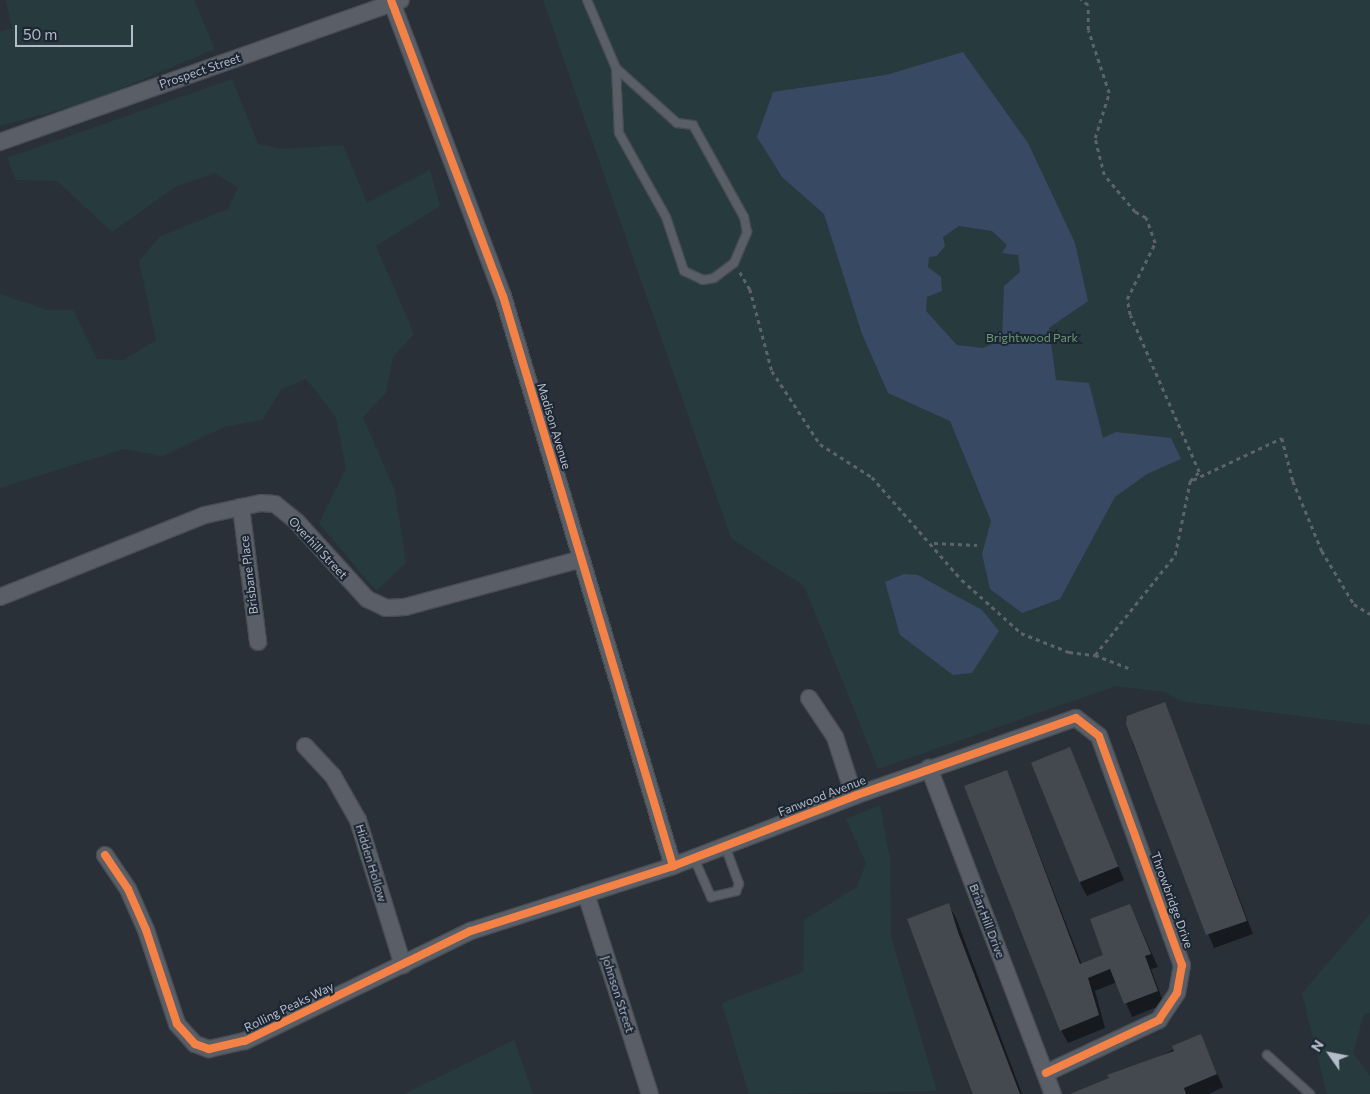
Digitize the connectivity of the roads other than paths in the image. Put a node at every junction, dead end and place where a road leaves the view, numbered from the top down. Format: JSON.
{"nodes":[{"id":1,"x":587,"y":0,"type":"edge"},
{"id":2,"x":395,"y":1,"type":"edge"},
{"id":3,"x":616,"y":68,"type":"junction"},
{"id":4,"x":0,"y":142,"type":"edge"},
{"id":5,"x":241,"y":507,"type":"junction"},
{"id":6,"x":582,"y":559,"type":"junction"},
{"id":7,"x":0,"y":597,"type":"edge"},
{"id":8,"x":258,"y":642,"type":"dead end"},
{"id":9,"x":809,"y":698,"type":"dead end"},
{"id":10,"x":1064,"y":719,"type":"joint"},
{"id":11,"x":305,"y":746,"type":"dead end"},
{"id":12,"x":929,"y":768,"type":"junction"},
{"id":13,"x":854,"y":796,"type":"junction"},
{"id":14,"x":725,"y":846,"type":"junction"},
{"id":15,"x":105,"y":855,"type":"dead end"},
{"id":16,"x":694,"y":858,"type":"junction"},
{"id":17,"x":673,"y":866,"type":"junction"},
{"id":18,"x":586,"y":894,"type":"junction"},
{"id":19,"x":403,"y":965,"type":"junction"},
{"id":20,"x":1267,"y":1055,"type":"dead end"},
{"id":21,"x":1046,"y":1073,"type":"junction"},
{"id":22,"x":650,"y":1094,"type":"edge"},
{"id":23,"x":1053,"y":1094,"type":"edge"},
{"id":24,"x":1310,"y":1094,"type":"edge"}],
"edges":[{"from":1,"to":3,"type":"lane"},
{"from":2,"to":4,"type":"street","name":"Prospect Street"},
{"from":2,"to":6,"type":"street","name":"Madison Avenue"},
{"from":3,"to":3,"type":"lane"},
{"from":5,"to":6,"type":"street","name":"Overhill Street"},
{"from":5,"to":7,"type":"street","name":"Overhill Street"},
{"from":5,"to":8,"type":"street","name":"Brisbane Place"},
{"from":6,"to":17,"type":"street","name":"Madison Avenue"},
{"from":9,"to":13,"type":"street"},
{"from":10,"to":12,"type":"street","name":"Fanwood Avenue"},
{"from":10,"to":21,"type":"street","name":"Throwbridge Drive"},
{"from":11,"to":19,"type":"street","name":"Hidden Hollow"},
{"from":12,"to":13,"type":"street","name":"Fanwood Avenue"},
{"from":12,"to":21,"type":"street","name":"Briar Hill Drive"},
{"from":13,"to":14,"type":"street","name":"Fanwood Avenue"},
{"from":14,"to":16,"type":"street","name":"Fanwood Avenue"},
{"from":14,"to":16,"type":"lane"},
{"from":15,"to":19,"type":"street","name":"Rolling Peaks Way"},
{"from":16,"to":17,"type":"street","name":"Fanwood Avenue"},
{"from":17,"to":18,"type":"street","name":"Fanwood Avenue"},
{"from":18,"to":19,"type":"street","name":"Rolling Peaks Way"},
{"from":18,"to":22,"type":"street","name":"Johnson Street"},
{"from":20,"to":24,"type":"lane"},
{"from":21,"to":23,"type":"street","name":"Briar Hill Drive"}]}
